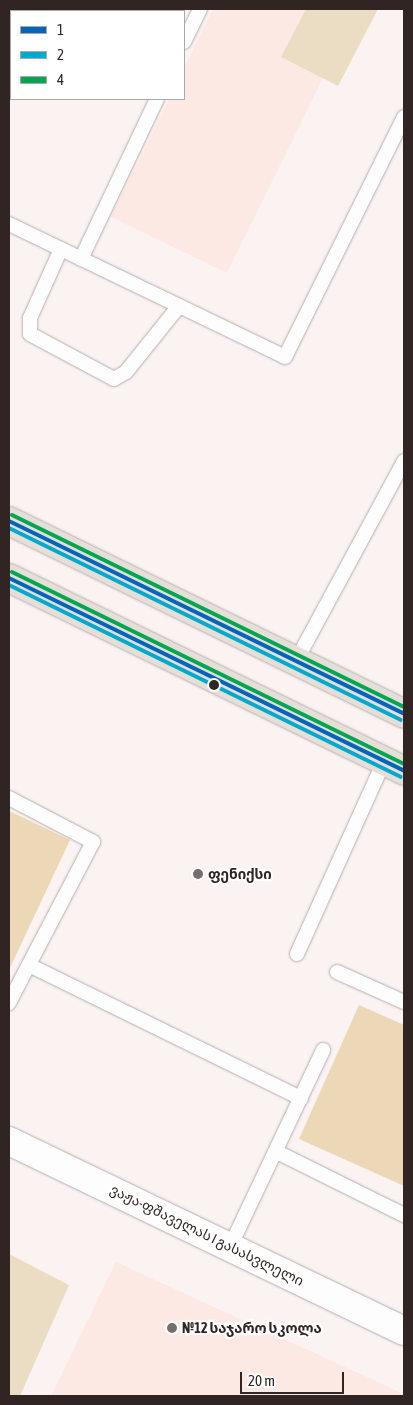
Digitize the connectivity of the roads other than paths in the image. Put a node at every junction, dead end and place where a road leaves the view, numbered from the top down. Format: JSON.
{"nodes":[{"id":1,"x":193,"y":15,"type":"edge"},
{"id":2,"x":185,"y":39,"type":"edge"},
{"id":3,"x":157,"y":100,"type":"edge"},
{"id":4,"x":404,"y":117,"type":"edge"},
{"id":5,"x":9,"y":224,"type":"edge"},
{"id":6,"x":61,"y":249,"type":"junction"},
{"id":7,"x":81,"y":259,"type":"junction"},
{"id":8,"x":179,"y":306,"type":"junction"},
{"id":9,"x":403,"y":468,"type":"edge"},
{"id":10,"x":9,"y":521,"type":"edge"},
{"id":11,"x":9,"y":578,"type":"edge"},
{"id":12,"x":296,"y":661,"type":"junction"},
{"id":13,"x":404,"y":714,"type":"edge"},
{"id":14,"x":394,"y":766,"type":"edge"},
{"id":15,"x":9,"y":798,"type":"edge"},
{"id":16,"x":297,"y":954,"type":"dead end"},
{"id":17,"x":29,"y":965,"type":"junction"},
{"id":18,"x":337,"y":972,"type":"dead end"},
{"id":19,"x":404,"y":1002,"type":"edge"},
{"id":20,"x":9,"y":1003,"type":"edge"},
{"id":21,"x":323,"y":1050,"type":"dead end"},
{"id":22,"x":301,"y":1098,"type":"junction"},
{"id":23,"x":9,"y":1141,"type":"edge"},
{"id":24,"x":277,"y":1152,"type":"junction"},
{"id":25,"x":404,"y":1215,"type":"edge"},
{"id":26,"x":230,"y":1247,"type":"junction"},
{"id":27,"x":404,"y":1331,"type":"edge"}],
"edges":[{"from":1,"to":2,"type":"lane"},
{"from":3,"to":7,"type":"lane"},
{"from":4,"to":8,"type":"lane"},
{"from":5,"to":6,"type":"lane"},
{"from":6,"to":7,"type":"lane"},
{"from":6,"to":8,"type":"lane"},
{"from":7,"to":8,"type":"lane"},
{"from":9,"to":12,"type":"lane"},
{"from":10,"to":12,"type":"main road"},
{"from":11,"to":14,"type":"main road"},
{"from":12,"to":13,"type":"main road"},
{"from":14,"to":16,"type":"lane"},
{"from":15,"to":17,"type":"lane"},
{"from":17,"to":20,"type":"lane"},
{"from":17,"to":22,"type":"lane"},
{"from":18,"to":19,"type":"lane"},
{"from":21,"to":22,"type":"lane"},
{"from":22,"to":24,"type":"lane"},
{"from":23,"to":26,"type":"street","name":"ვაჟა-ფშაველას I გასასვლელი"},
{"from":24,"to":25,"type":"lane"},
{"from":24,"to":26,"type":"lane"},
{"from":26,"to":27,"type":"street","name":"ვაჟა-ფშაველას I გასასვლელი"}]}
